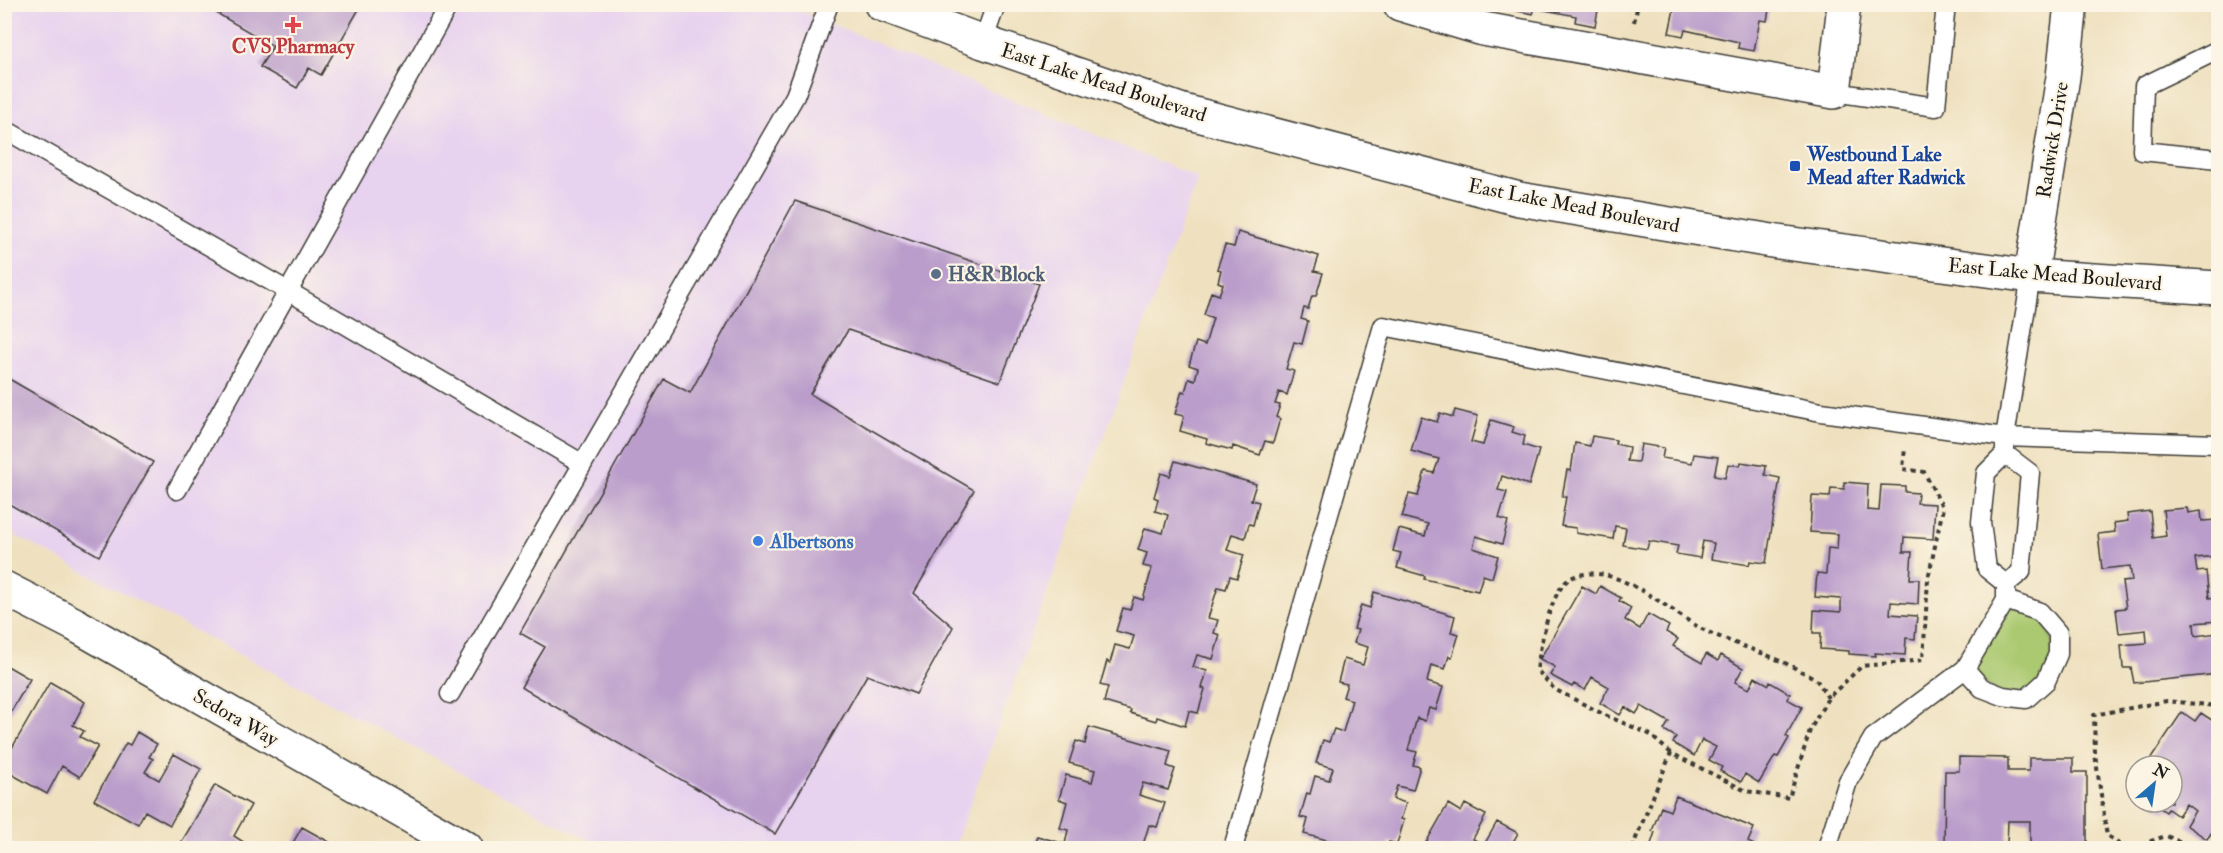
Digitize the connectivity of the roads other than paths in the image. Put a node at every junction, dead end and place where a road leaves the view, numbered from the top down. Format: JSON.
{"nodes":[{"id":1,"x":449,"y":4,"type":"edge"},
{"id":2,"x":829,"y":4,"type":"edge"},
{"id":3,"x":881,"y":4,"type":"edge"},
{"id":4,"x":996,"y":4,"type":"edge"},
{"id":5,"x":1400,"y":4,"type":"edge"},
{"id":6,"x":1844,"y":4,"type":"edge"},
{"id":7,"x":1946,"y":4,"type":"edge"},
{"id":8,"x":2071,"y":4,"type":"edge"},
{"id":9,"x":983,"y":42,"type":"junction"},
{"id":10,"x":2218,"y":50,"type":"edge"},
{"id":11,"x":1834,"y":92,"type":"junction"},
{"id":12,"x":4,"y":129,"type":"edge"},
{"id":13,"x":2218,"y":159,"type":"edge"},
{"id":14,"x":2031,"y":276,"type":"junction"},
{"id":15,"x":2218,"y":288,"type":"edge"},
{"id":16,"x":288,"y":291,"type":"junction"},
{"id":17,"x":2218,"y":444,"type":"edge"},
{"id":18,"x":2005,"y":446,"type":"junction"},
{"id":19,"x":583,"y":464,"type":"junction"},
{"id":20,"x":177,"y":490,"type":"dead end"},
{"id":21,"x":4,"y":588,"type":"edge"},
{"id":22,"x":2006,"y":592,"type":"junction"},
{"id":23,"x":1965,"y":669,"type":"junction"},
{"id":24,"x":450,"y":694,"type":"dead end"},
{"id":25,"x":466,"y":849,"type":"edge"},
{"id":26,"x":1233,"y":849,"type":"edge"},
{"id":27,"x":1827,"y":849,"type":"edge"}],
"edges":[{"from":1,"to":16,"type":"lane"},
{"from":2,"to":19,"type":"lane"},
{"from":3,"to":9,"type":"main road","name":"East Lake Mead Boulevard"},
{"from":4,"to":9,"type":"lane"},
{"from":5,"to":11,"type":"main road"},
{"from":6,"to":11,"type":"main road"},
{"from":7,"to":11,"type":"lane"},
{"from":8,"to":14,"type":"main road","name":"Radwick Drive"},
{"from":9,"to":14,"type":"main road","name":"East Lake Mead Boulevard"},
{"from":10,"to":13,"type":"lane"},
{"from":12,"to":16,"type":"lane"},
{"from":14,"to":15,"type":"main road","name":"East Lake Mead Boulevard"},
{"from":14,"to":18,"type":"lane"},
{"from":16,"to":19,"type":"lane"},
{"from":16,"to":20,"type":"lane"},
{"from":17,"to":18,"type":"lane"},
{"from":18,"to":22,"type":"lane"},
{"from":18,"to":22,"type":"lane"},
{"from":18,"to":26,"type":"lane"},
{"from":19,"to":24,"type":"lane"},
{"from":21,"to":25,"type":"main road","name":"Sedora Way"},
{"from":22,"to":23,"type":"lane"},
{"from":22,"to":23,"type":"lane"},
{"from":23,"to":27,"type":"lane"}]}
